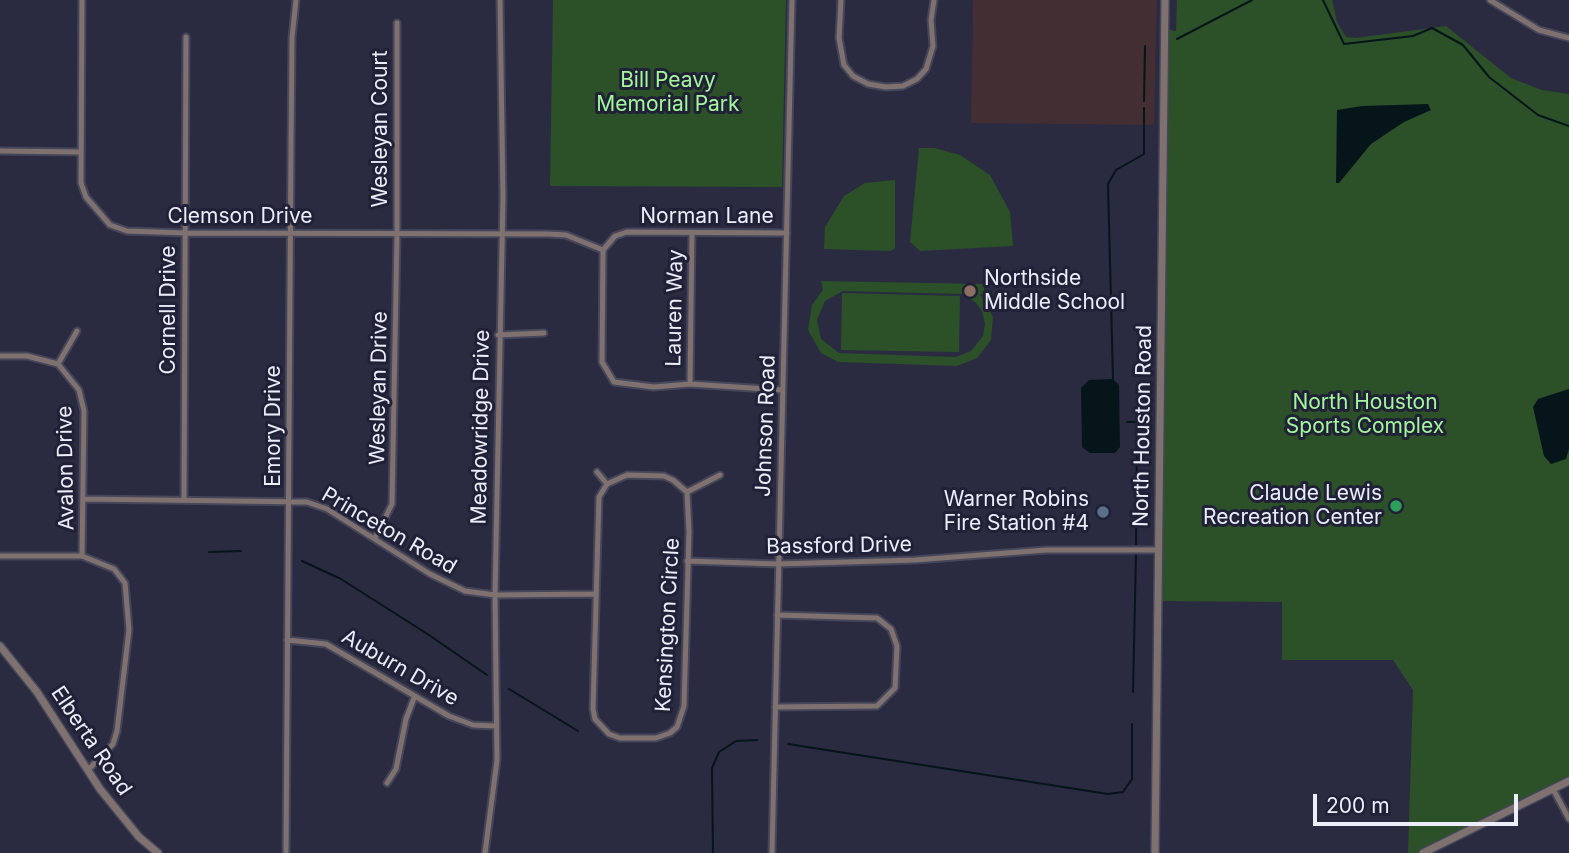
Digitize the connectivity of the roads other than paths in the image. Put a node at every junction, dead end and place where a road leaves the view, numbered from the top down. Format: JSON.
{"nodes":[{"id":1,"x":82,"y":0,"type":"edge"},
{"id":2,"x":296,"y":0,"type":"edge"},
{"id":3,"x":500,"y":0,"type":"edge"},
{"id":4,"x":792,"y":0,"type":"edge"},
{"id":5,"x":841,"y":0,"type":"edge"},
{"id":6,"x":934,"y":0,"type":"edge"},
{"id":7,"x":1165,"y":0,"type":"edge"},
{"id":8,"x":1490,"y":0,"type":"edge"},
{"id":9,"x":397,"y":23,"type":"dead end"},
{"id":10,"x":186,"y":37,"type":"dead end"},
{"id":11,"x":1569,"y":38,"type":"edge"},
{"id":12,"x":0,"y":151,"type":"edge"},
{"id":13,"x":81,"y":152,"type":"junction"},
{"id":14,"x":186,"y":233,"type":"junction"},
{"id":15,"x":292,"y":233,"type":"junction"},
{"id":16,"x":692,"y":233,"type":"junction"},
{"id":17,"x":787,"y":233,"type":"junction"},
{"id":18,"x":397,"y":235,"type":"junction"},
{"id":19,"x":500,"y":235,"type":"junction"},
{"id":20,"x":603,"y":250,"type":"junction"},
{"id":21,"x":77,"y":331,"type":"dead end"},
{"id":22,"x":544,"y":333,"type":"dead end"},
{"id":23,"x":498,"y":335,"type":"junction"},
{"id":24,"x":0,"y":356,"type":"edge"},
{"id":25,"x":58,"y":364,"type":"junction"},
{"id":26,"x":690,"y":384,"type":"junction"},
{"id":27,"x":782,"y":390,"type":"junction"},
{"id":28,"x":597,"y":472,"type":"dead end"},
{"id":29,"x":720,"y":475,"type":"dead end"},
{"id":30,"x":607,"y":484,"type":"junction"},
{"id":31,"x":687,"y":492,"type":"junction"},
{"id":32,"x":83,"y":499,"type":"junction"},
{"id":33,"x":184,"y":500,"type":"junction"},
{"id":34,"x":289,"y":502,"type":"junction"},
{"id":35,"x":375,"y":538,"type":"junction"},
{"id":36,"x":1160,"y":550,"type":"junction"},
{"id":37,"x":0,"y":556,"type":"edge"},
{"id":38,"x":82,"y":556,"type":"junction"},
{"id":39,"x":687,"y":561,"type":"junction"},
{"id":40,"x":778,"y":564,"type":"junction"},
{"id":41,"x":495,"y":594,"type":"junction"},
{"id":42,"x":595,"y":594,"type":"junction"},
{"id":43,"x":777,"y":615,"type":"junction"},
{"id":44,"x":287,"y":640,"type":"junction"},
{"id":45,"x":0,"y":646,"type":"edge"},
{"id":46,"x":414,"y":698,"type":"junction"},
{"id":47,"x":775,"y":707,"type":"junction"},
{"id":48,"x":496,"y":726,"type":"junction"},
{"id":49,"x":89,"y":769,"type":"junction"},
{"id":50,"x":1569,"y":781,"type":"edge"},
{"id":51,"x":387,"y":783,"type":"dead end"},
{"id":52,"x":1553,"y":789,"type":"junction"},
{"id":53,"x":1569,"y":819,"type":"edge"},
{"id":54,"x":158,"y":853,"type":"edge"},
{"id":55,"x":286,"y":853,"type":"edge"},
{"id":56,"x":485,"y":853,"type":"edge"},
{"id":57,"x":772,"y":853,"type":"edge"},
{"id":58,"x":1155,"y":853,"type":"edge"},
{"id":59,"x":1423,"y":853,"type":"edge"}],
"edges":[{"from":1,"to":13,"type":"street","name":"Clemson Drive"},
{"from":2,"to":15,"type":"street","name":"Emory Drive"},
{"from":3,"to":19,"type":"street","name":"Meadowridge Drive"},
{"from":4,"to":17,"type":"street","name":"Johnson Road"},
{"from":5,"to":6,"type":"street"},
{"from":7,"to":36,"type":"street","name":"North Houston Road"},
{"from":8,"to":11,"type":"street"},
{"from":9,"to":18,"type":"street","name":"Wesleyan Court"},
{"from":10,"to":14,"type":"street","name":"Cornell Drive"},
{"from":12,"to":13,"type":"street"},
{"from":13,"to":14,"type":"street","name":"Clemson Drive"},
{"from":14,"to":15,"type":"street","name":"Clemson Drive"},
{"from":14,"to":33,"type":"street","name":"Cornell Drive"},
{"from":15,"to":18,"type":"street","name":"Clemson Drive"},
{"from":15,"to":34,"type":"street","name":"Emory Drive"},
{"from":16,"to":17,"type":"street","name":"Norman Lane"},
{"from":16,"to":20,"type":"street","name":"Norman Lane"},
{"from":16,"to":26,"type":"street","name":"Lauren Way"},
{"from":17,"to":27,"type":"street","name":"Johnson Road"},
{"from":18,"to":19,"type":"street","name":"Clemson Drive"},
{"from":18,"to":35,"type":"street","name":"Wesleyan Drive"},
{"from":19,"to":20,"type":"street","name":"Clemson Drive"},
{"from":19,"to":23,"type":"street","name":"Meadowridge Drive"},
{"from":20,"to":26,"type":"street"},
{"from":21,"to":25,"type":"street"},
{"from":22,"to":23,"type":"street"},
{"from":23,"to":41,"type":"street","name":"Meadowridge Drive"},
{"from":24,"to":25,"type":"street"},
{"from":25,"to":32,"type":"street","name":"Avalon Drive"},
{"from":26,"to":27,"type":"street"},
{"from":27,"to":40,"type":"street","name":"Johnson Road"},
{"from":28,"to":30,"type":"street"},
{"from":29,"to":31,"type":"street"},
{"from":30,"to":31,"type":"street"},
{"from":30,"to":42,"type":"street","name":"Kensington Circle"},
{"from":31,"to":39,"type":"street","name":"Kensington Circle"},
{"from":32,"to":33,"type":"street","name":"Princeton Road"},
{"from":32,"to":38,"type":"street","name":"Avalon Drive"},
{"from":33,"to":34,"type":"street","name":"Princeton Road"},
{"from":34,"to":35,"type":"street","name":"Princeton Road"},
{"from":34,"to":44,"type":"street","name":"Emory Drive"},
{"from":35,"to":41,"type":"street","name":"Princeton Road"},
{"from":36,"to":40,"type":"street","name":"Bassford Drive"},
{"from":36,"to":58,"type":"street","name":"North Houston Road"},
{"from":37,"to":38,"type":"street"},
{"from":38,"to":49,"type":"street"},
{"from":39,"to":40,"type":"street","name":"Bassford Drive"},
{"from":39,"to":42,"type":"street","name":"Kensington Circle"},
{"from":40,"to":43,"type":"street","name":"Johnson Road"},
{"from":41,"to":42,"type":"street","name":"Princeton Road"},
{"from":41,"to":48,"type":"street","name":"Meadowridge Drive"},
{"from":43,"to":47,"type":"street","name":"Johnson Road"},
{"from":43,"to":47,"type":"street"},
{"from":44,"to":46,"type":"street","name":"Auburn Drive"},
{"from":44,"to":55,"type":"street","name":"Emory Drive"},
{"from":45,"to":49,"type":"street","name":"Elberta Road"},
{"from":46,"to":48,"type":"street","name":"Auburn Drive"},
{"from":46,"to":51,"type":"street"},
{"from":47,"to":57,"type":"street","name":"Johnson Road"},
{"from":48,"to":56,"type":"street","name":"Meadowridge Drive"},
{"from":49,"to":54,"type":"street","name":"Elberta Road"},
{"from":50,"to":52,"type":"street"},
{"from":52,"to":53,"type":"street"},
{"from":52,"to":59,"type":"street"}]}
